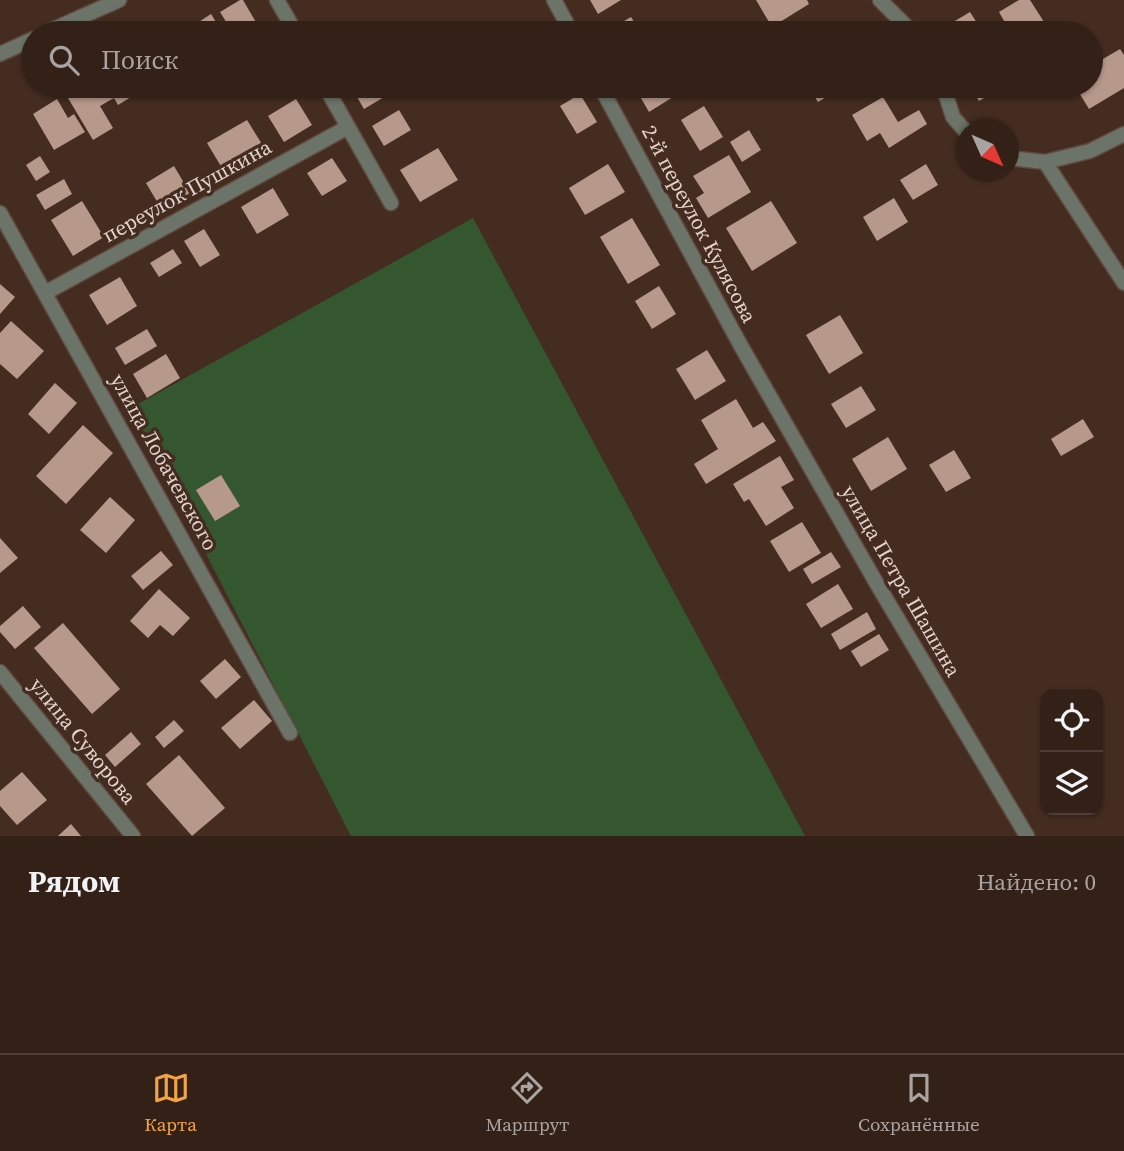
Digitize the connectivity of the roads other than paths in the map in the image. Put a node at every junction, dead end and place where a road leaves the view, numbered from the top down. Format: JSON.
{"nodes":[{"id":1,"x":119,"y":0,"type":"edge"},
{"id":2,"x":278,"y":0,"type":"edge"},
{"id":3,"x":554,"y":0,"type":"edge"},
{"id":4,"x":880,"y":0,"type":"edge"},
{"id":5,"x":72,"y":21,"type":"edge"},
{"id":6,"x":289,"y":21,"type":"edge"},
{"id":7,"x":565,"y":21,"type":"edge"},
{"id":8,"x":901,"y":21,"type":"edge"},
{"id":9,"x":21,"y":44,"type":"edge"},
{"id":10,"x":0,"y":54,"type":"edge"},
{"id":11,"x":332,"y":98,"type":"edge"},
{"id":12,"x":607,"y":98,"type":"edge"},
{"id":13,"x":947,"y":98,"type":"edge"},
{"id":14,"x":956,"y":120,"type":"edge"},
{"id":15,"x":348,"y":127,"type":"junction"},
{"id":16,"x":1124,"y":134,"type":"edge"},
{"id":17,"x":1019,"y":159,"type":"edge"},
{"id":18,"x":1045,"y":162,"type":"junction"},
{"id":19,"x":391,"y":204,"type":"dead end"},
{"id":20,"x":0,"y":213,"type":"edge"},
{"id":21,"x":1124,"y":283,"type":"edge"},
{"id":22,"x":45,"y":293,"type":"junction"},
{"id":23,"x":741,"y":346,"type":"joint"},
{"id":24,"x":0,"y":672,"type":"edge"},
{"id":25,"x":290,"y":733,"type":"dead end"},
{"id":26,"x":133,"y":836,"type":"edge"},
{"id":27,"x":1027,"y":836,"type":"edge"}],
"edges":[{"from":1,"to":5,"type":"street"},
{"from":2,"to":6,"type":"street"},
{"from":3,"to":7,"type":"street"},
{"from":4,"to":8,"type":"street"},
{"from":9,"to":10,"type":"street"},
{"from":11,"to":15,"type":"street"},
{"from":12,"to":23,"type":"street","name":"2-й переулок Кулясова"},
{"from":13,"to":14,"type":"street"},
{"from":15,"to":19,"type":"street"},
{"from":15,"to":22,"type":"street","name":"переулок Пушкина"},
{"from":16,"to":18,"type":"street"},
{"from":17,"to":18,"type":"street"},
{"from":18,"to":21,"type":"street"},
{"from":20,"to":22,"type":"street","name":"улица Лобачевского"},
{"from":22,"to":25,"type":"street","name":"улица Лобачевского"},
{"from":23,"to":27,"type":"street","name":"улица Петра Шашина"},
{"from":24,"to":26,"type":"street","name":"улица Суворова"}]}
